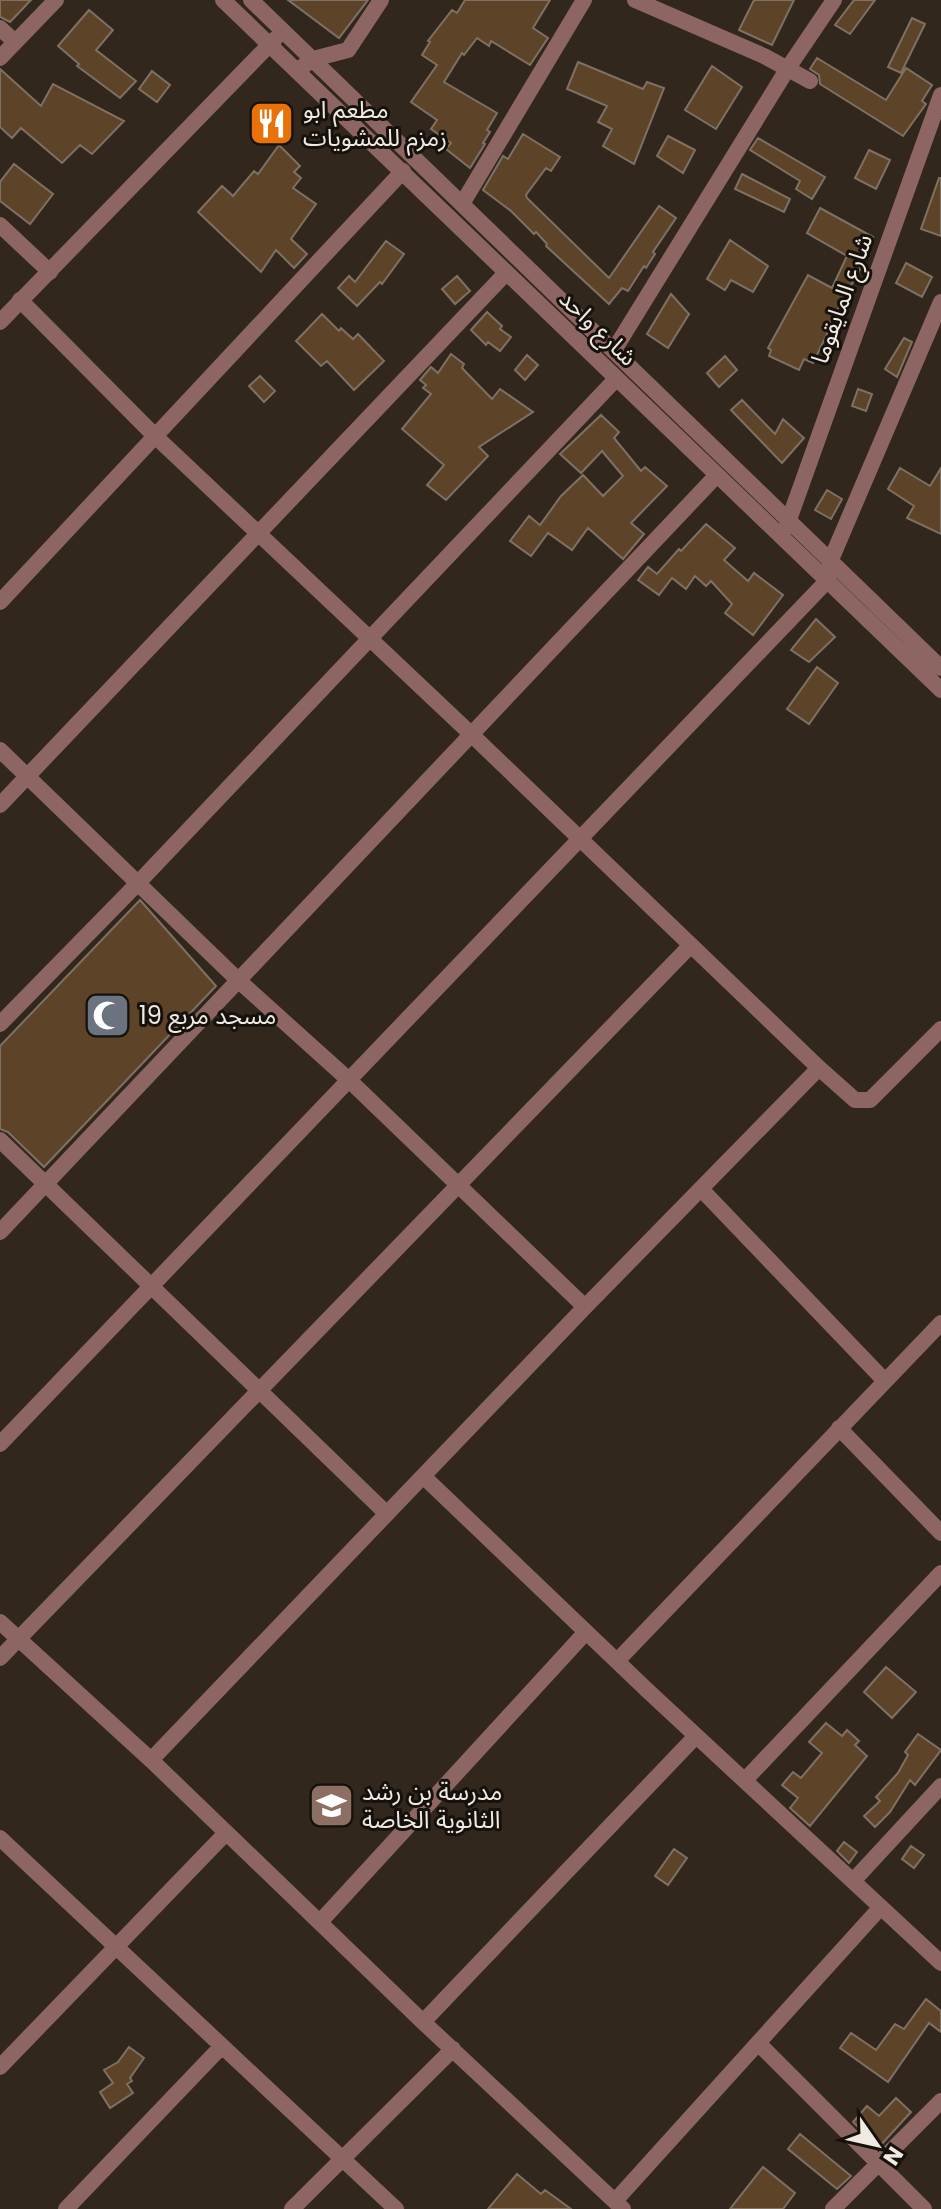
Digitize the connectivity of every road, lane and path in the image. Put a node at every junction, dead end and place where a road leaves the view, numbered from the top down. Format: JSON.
{"nodes":[{"id":1,"x":56,"y":0,"type":"edge"},
{"id":2,"x":223,"y":0,"type":"edge"},
{"id":3,"x":251,"y":0,"type":"edge"},
{"id":4,"x":381,"y":0,"type":"edge"},
{"id":5,"x":584,"y":0,"type":"edge"},
{"id":6,"x":635,"y":0,"type":"edge"},
{"id":7,"x":834,"y":0,"type":"edge"},
{"id":8,"x":0,"y":28,"type":"edge"},
{"id":9,"x":284,"y":30,"type":"junction"},
{"id":10,"x":15,"y":42,"type":"junction"},
{"id":11,"x":269,"y":44,"type":"junction"},
{"id":12,"x":0,"y":58,"type":"edge"},
{"id":13,"x":313,"y":59,"type":"junction"},
{"id":14,"x":788,"y":68,"type":"junction"},
{"id":15,"x":298,"y":70,"type":"junction"},
{"id":16,"x":810,"y":81,"type":"dead end"},
{"id":17,"x":941,"y":95,"type":"edge"},
{"id":18,"x":403,"y":171,"type":"junction"},
{"id":19,"x":462,"y":204,"type":"junction"},
{"id":20,"x":0,"y":225,"type":"edge"},
{"id":21,"x":50,"y":272,"type":"junction"},
{"id":22,"x":506,"y":273,"type":"junction"},
{"id":23,"x":20,"y":300,"type":"junction"},
{"id":24,"x":941,"y":302,"type":"edge"},
{"id":25,"x":0,"y":322,"type":"edge"},
{"id":26,"x":614,"y":350,"type":"junction"},
{"id":27,"x":616,"y":379,"type":"junction"},
{"id":28,"x":154,"y":435,"type":"junction"},
{"id":29,"x":717,"y":475,"type":"junction"},
{"id":30,"x":786,"y":528,"type":"junction"},
{"id":31,"x":258,"y":534,"type":"junction"},
{"id":32,"x":830,"y":562,"type":"junction"},
{"id":33,"x":828,"y":580,"type":"junction"},
{"id":34,"x":0,"y":602,"type":"edge"},
{"id":35,"x":369,"y":638,"type":"junction"},
{"id":36,"x":941,"y":668,"type":"edge"},
{"id":37,"x":941,"y":690,"type":"edge"},
{"id":38,"x":472,"y":735,"type":"junction"},
{"id":39,"x":0,"y":750,"type":"edge"},
{"id":40,"x":27,"y":776,"type":"junction"},
{"id":41,"x":0,"y":805,"type":"edge"},
{"id":42,"x":580,"y":838,"type":"junction"},
{"id":43,"x":139,"y":882,"type":"junction"},
{"id":44,"x":691,"y":945,"type":"junction"},
{"id":45,"x":239,"y":981,"type":"junction"},
{"id":46,"x":0,"y":1024,"type":"edge"},
{"id":47,"x":941,"y":1029,"type":"edge"},
{"id":48,"x":819,"y":1068,"type":"junction"},
{"id":49,"x":350,"y":1081,"type":"junction"},
{"id":50,"x":0,"y":1140,"type":"edge"},
{"id":51,"x":46,"y":1185,"type":"junction"},
{"id":52,"x":459,"y":1186,"type":"junction"},
{"id":53,"x":702,"y":1190,"type":"junction"},
{"id":54,"x":0,"y":1232,"type":"edge"},
{"id":55,"x":153,"y":1287,"type":"junction"},
{"id":56,"x":585,"y":1307,"type":"junction"},
{"id":57,"x":941,"y":1323,"type":"edge"},
{"id":58,"x":884,"y":1380,"type":"junction"},
{"id":59,"x":259,"y":1392,"type":"junction"},
{"id":60,"x":839,"y":1428,"type":"junction"},
{"id":61,"x":0,"y":1444,"type":"edge"},
{"id":62,"x":423,"y":1476,"type":"junction"},
{"id":63,"x":387,"y":1514,"type":"junction"},
{"id":64,"x":941,"y":1533,"type":"edge"},
{"id":65,"x":941,"y":1573,"type":"edge"},
{"id":66,"x":0,"y":1622,"type":"edge"},
{"id":67,"x":586,"y":1632,"type":"junction"},
{"id":68,"x":18,"y":1639,"type":"junction"},
{"id":69,"x":0,"y":1658,"type":"edge"},
{"id":70,"x":617,"y":1661,"type":"junction"},
{"id":71,"x":696,"y":1736,"type":"junction"},
{"id":72,"x":151,"y":1760,"type":"junction"},
{"id":73,"x":745,"y":1780,"type":"junction"},
{"id":74,"x":941,"y":1786,"type":"edge"},
{"id":75,"x":226,"y":1833,"type":"junction"},
{"id":76,"x":3,"y":1846,"type":"edge"},
{"id":77,"x":854,"y":1880,"type":"junction"},
{"id":78,"x":881,"y":1907,"type":"junction"},
{"id":79,"x":320,"y":1922,"type":"junction"},
{"id":80,"x":115,"y":1945,"type":"junction"},
{"id":81,"x":941,"y":1963,"type":"edge"},
{"id":82,"x":423,"y":2022,"type":"junction"},
{"id":83,"x":758,"y":2043,"type":"junction"},
{"id":84,"x":222,"y":2046,"type":"junction"},
{"id":85,"x":453,"y":2049,"type":"junction"},
{"id":86,"x":0,"y":2067,"type":"edge"},
{"id":87,"x":941,"y":2101,"type":"edge"},
{"id":88,"x":342,"y":2157,"type":"junction"},
{"id":89,"x":879,"y":2162,"type":"junction"},
{"id":90,"x":619,"y":2205,"type":"edge"},
{"id":91,"x":66,"y":2209,"type":"edge"},
{"id":92,"x":292,"y":2209,"type":"edge"},
{"id":93,"x":396,"y":2209,"type":"edge"},
{"id":94,"x":833,"y":2209,"type":"edge"},
{"id":95,"x":924,"y":2209,"type":"edge"}],
"edges":[{"from":1,"to":10,"type":"street"},
{"from":2,"to":11,"type":"street","name":"شارع واحد"},
{"from":3,"to":9,"type":"street","name":"شارع واحد"},
{"from":4,"to":13,"type":"street"},
{"from":5,"to":19,"type":"street"},
{"from":6,"to":14,"type":"street"},
{"from":7,"to":14,"type":"street"},
{"from":8,"to":10,"type":"street"},
{"from":9,"to":11,"type":"street"},
{"from":9,"to":13,"type":"street","name":"شارع واحد"},
{"from":10,"to":12,"type":"street"},
{"from":11,"to":15,"type":"street","name":"شارع واحد"},
{"from":11,"to":21,"type":"street"},
{"from":13,"to":15,"type":"street"},
{"from":13,"to":19,"type":"street","name":"شارع واحد"},
{"from":14,"to":16,"type":"street"},
{"from":14,"to":26,"type":"street"},
{"from":15,"to":18,"type":"street","name":"شارع واحد"},
{"from":17,"to":30,"type":"street","name":"شارع المايقوما"},
{"from":18,"to":22,"type":"street","name":"شارع واحد"},
{"from":18,"to":28,"type":"street"},
{"from":19,"to":26,"type":"street","name":"شارع واحد"},
{"from":20,"to":21,"type":"street"},
{"from":21,"to":23,"type":"street"},
{"from":22,"to":27,"type":"street","name":"شارع واحد"},
{"from":22,"to":31,"type":"street"},
{"from":23,"to":25,"type":"street"},
{"from":23,"to":28,"type":"street"},
{"from":24,"to":32,"type":"street"},
{"from":26,"to":30,"type":"street","name":"شارع واحد"},
{"from":27,"to":29,"type":"street","name":"شارع واحد"},
{"from":27,"to":35,"type":"street"},
{"from":28,"to":31,"type":"street"},
{"from":28,"to":34,"type":"street"},
{"from":29,"to":30,"type":"street","name":"شارع واحد"},
{"from":29,"to":38,"type":"street"},
{"from":30,"to":32,"type":"street","name":"شارع واحد"},
{"from":30,"to":33,"type":"street","name":"شارع واحد"},
{"from":31,"to":35,"type":"street"},
{"from":31,"to":40,"type":"street"},
{"from":32,"to":33,"type":"street"},
{"from":32,"to":36,"type":"street","name":"شارع واحد"},
{"from":33,"to":37,"type":"street","name":"شارع واحد"},
{"from":33,"to":42,"type":"street"},
{"from":35,"to":38,"type":"street"},
{"from":35,"to":43,"type":"street"},
{"from":38,"to":42,"type":"street"},
{"from":38,"to":45,"type":"street"},
{"from":39,"to":40,"type":"street"},
{"from":40,"to":41,"type":"street"},
{"from":40,"to":43,"type":"street"},
{"from":42,"to":44,"type":"street"},
{"from":42,"to":49,"type":"street"},
{"from":43,"to":45,"type":"street"},
{"from":43,"to":46,"type":"street"},
{"from":44,"to":48,"type":"street"},
{"from":44,"to":52,"type":"street"},
{"from":45,"to":49,"type":"street"},
{"from":45,"to":51,"type":"street"},
{"from":47,"to":48,"type":"street"},
{"from":48,"to":53,"type":"street"},
{"from":49,"to":52,"type":"street"},
{"from":49,"to":55,"type":"street"},
{"from":50,"to":51,"type":"street"},
{"from":51,"to":54,"type":"street"},
{"from":51,"to":55,"type":"street"},
{"from":52,"to":56,"type":"street"},
{"from":52,"to":59,"type":"street"},
{"from":53,"to":56,"type":"street"},
{"from":53,"to":58,"type":"street"},
{"from":55,"to":59,"type":"street"},
{"from":55,"to":61,"type":"street"},
{"from":56,"to":62,"type":"street"},
{"from":57,"to":58,"type":"street"},
{"from":58,"to":60,"type":"street"},
{"from":59,"to":63,"type":"street"},
{"from":59,"to":68,"type":"street"},
{"from":60,"to":64,"type":"street"},
{"from":60,"to":70,"type":"street"},
{"from":62,"to":63,"type":"street"},
{"from":62,"to":67,"type":"street"},
{"from":63,"to":72,"type":"street"},
{"from":65,"to":73,"type":"street"},
{"from":66,"to":68,"type":"street"},
{"from":67,"to":70,"type":"street"},
{"from":67,"to":79,"type":"street"},
{"from":68,"to":69,"type":"street"},
{"from":68,"to":72,"type":"street"},
{"from":70,"to":71,"type":"street"},
{"from":71,"to":73,"type":"street"},
{"from":71,"to":82,"type":"street"},
{"from":72,"to":75,"type":"street"},
{"from":73,"to":77,"type":"street"},
{"from":74,"to":77,"type":"street"},
{"from":75,"to":79,"type":"street"},
{"from":75,"to":80,"type":"street"},
{"from":76,"to":80,"type":"street"},
{"from":77,"to":78,"type":"street"},
{"from":78,"to":81,"type":"street"},
{"from":78,"to":83,"type":"street"},
{"from":79,"to":82,"type":"street"},
{"from":80,"to":84,"type":"street"},
{"from":80,"to":86,"type":"street"},
{"from":82,"to":85,"type":"street"},
{"from":83,"to":89,"type":"street"},
{"from":83,"to":90,"type":"street"},
{"from":84,"to":88,"type":"street"},
{"from":84,"to":91,"type":"street"},
{"from":85,"to":88,"type":"street"},
{"from":85,"to":90,"type":"street"},
{"from":87,"to":89,"type":"street"},
{"from":88,"to":92,"type":"street"},
{"from":88,"to":93,"type":"street"},
{"from":89,"to":94,"type":"street"},
{"from":89,"to":95,"type":"street"}]}
